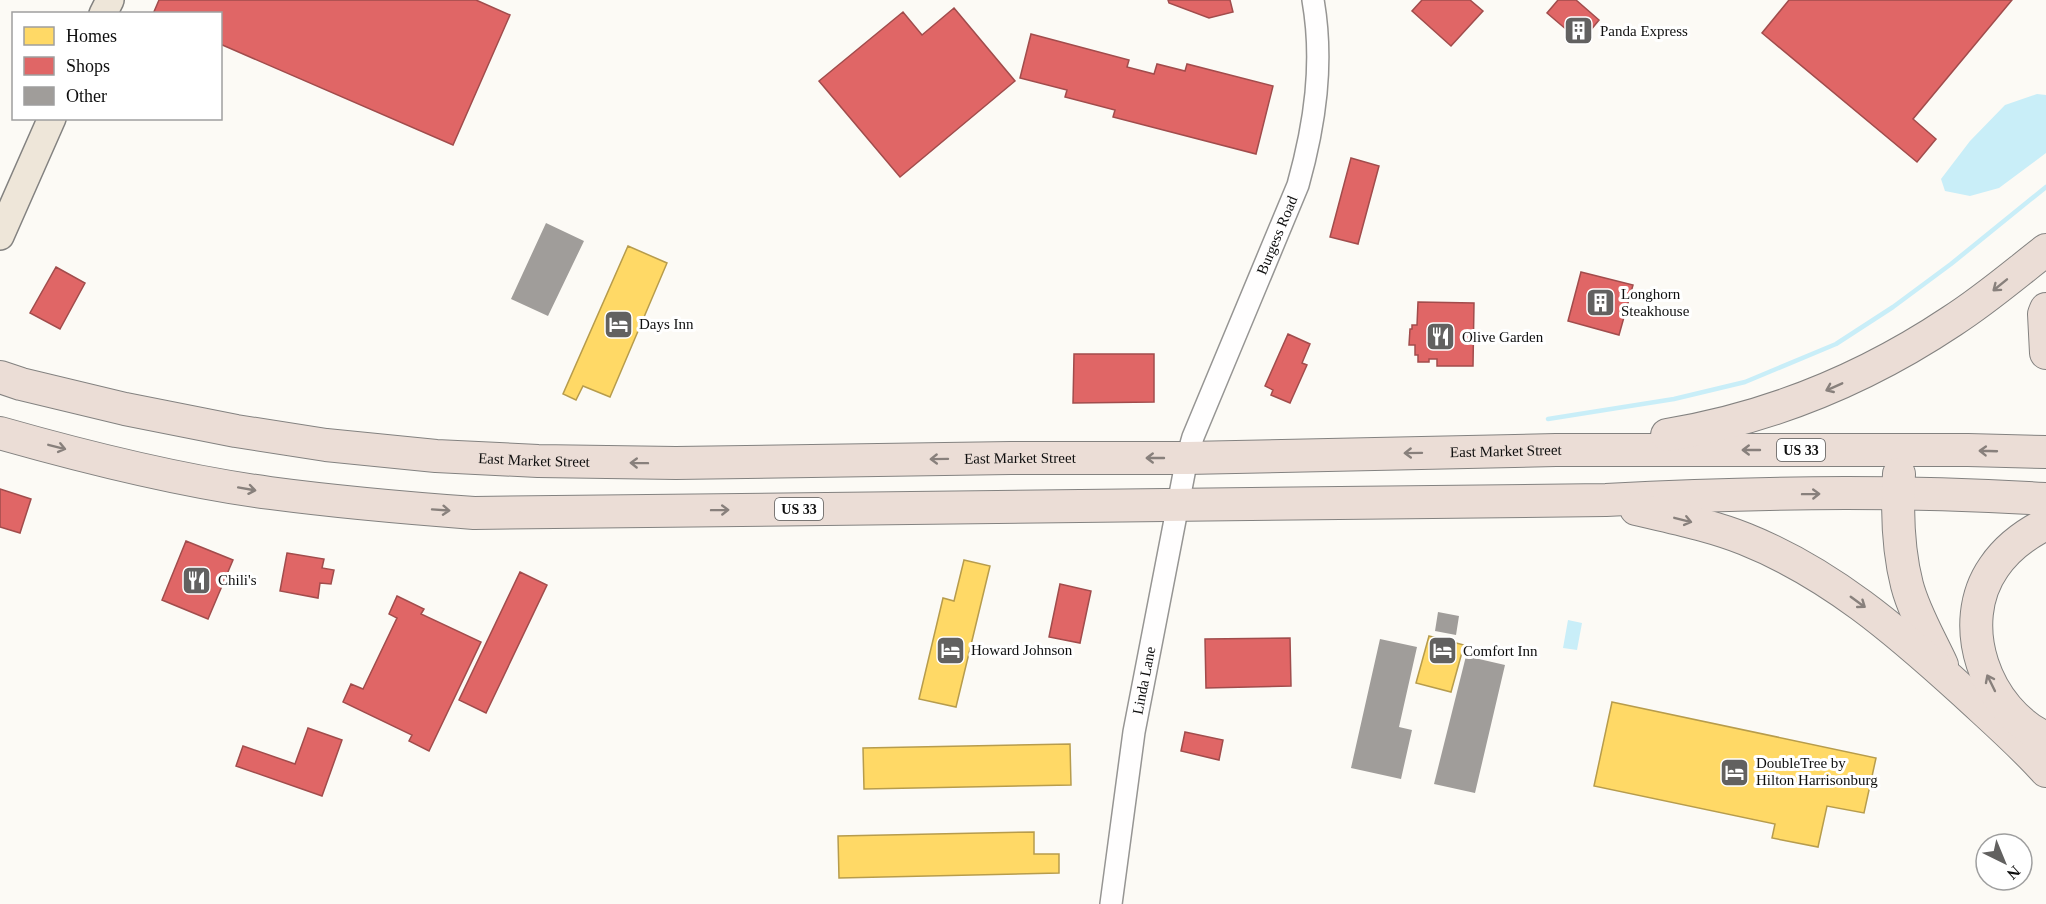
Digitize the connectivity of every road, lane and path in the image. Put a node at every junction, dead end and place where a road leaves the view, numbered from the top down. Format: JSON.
{"nodes":[{"id":1,"x":1313,"y":0,"type":"edge"},
{"id":2,"x":51,"y":120,"type":"edge"},
{"id":3,"x":0,"y":236,"type":"edge"},
{"id":4,"x":2046,"y":249,"type":"edge"},
{"id":5,"x":2046,"y":309,"type":"edge"},
{"id":6,"x":2046,"y":353,"type":"edge"},
{"id":7,"x":0,"y":377,"type":"edge"},
{"id":8,"x":0,"y":433,"type":"edge"},
{"id":9,"x":1556,"y":450,"type":"junction"},
{"id":10,"x":1900,"y":450,"type":"junction"},
{"id":11,"x":2046,"y":452,"type":"edge"},
{"id":12,"x":1187,"y":458,"type":"junction"},
{"id":13,"x":788,"y":462,"type":"junction"},
{"id":14,"x":676,"y":463,"type":"junction"},
{"id":15,"x":1898,"y":495,"type":"junction"},
{"id":16,"x":2046,"y":499,"type":"edge"},
{"id":17,"x":1606,"y":501,"type":"junction"},
{"id":18,"x":1177,"y":505,"type":"junction"},
{"id":19,"x":680,"y":510,"type":"junction"},
{"id":20,"x":560,"y":512,"type":"junction"},
{"id":21,"x":2046,"y":524,"type":"edge"},
{"id":22,"x":1947,"y":677,"type":"junction"},
{"id":23,"x":2046,"y":738,"type":"edge"},
{"id":24,"x":2046,"y":771,"type":"edge"},
{"id":25,"x":1111,"y":904,"type":"edge"}],
"edges":[{"from":1,"to":12,"type":"street","name":"Burgess Road"},
{"from":2,"to":3,"type":"main road"},
{"from":4,"to":9,"type":"highway","one_way":true},
{"from":5,"to":6,"type":"highway"},
{"from":14,"to":7,"type":"highway","name":"East Market Street","number":"US 33","one_way":true},
{"from":8,"to":20,"type":"highway","number":"US 33","one_way":true},
{"from":10,"to":9,"type":"highway","name":"East Market Street","number":"US 33","one_way":true},
{"from":9,"to":12,"type":"highway","name":"East Market Street","number":"US 33","one_way":true},
{"from":11,"to":10,"type":"highway","name":"East Market Street","number":"US 33","one_way":true},
{"from":10,"to":15,"type":"highway"},
{"from":12,"to":13,"type":"highway","name":"East Market Street","number":"US 33","one_way":true},
{"from":12,"to":18,"type":"street","name":"Linda Lane"},
{"from":13,"to":14,"type":"highway","name":"East Market Street","number":"US 33"},
{"from":13,"to":19,"type":"highway"},
{"from":14,"to":20,"type":"highway"},
{"from":15,"to":16,"type":"highway","number":"US 33"},
{"from":17,"to":15,"type":"highway","number":"US 33","one_way":true},
{"from":15,"to":22,"type":"highway"},
{"from":17,"to":18,"type":"highway","number":"US 33"},
{"from":17,"to":22,"type":"highway","one_way":true},
{"from":19,"to":18,"type":"highway","number":"US 33","one_way":true},
{"from":18,"to":25,"type":"street","name":"Linda Lane"},
{"from":19,"to":20,"type":"highway","number":"US 33"},
{"from":23,"to":21,"type":"highway","one_way":true},
{"from":22,"to":24,"type":"highway"}]}
